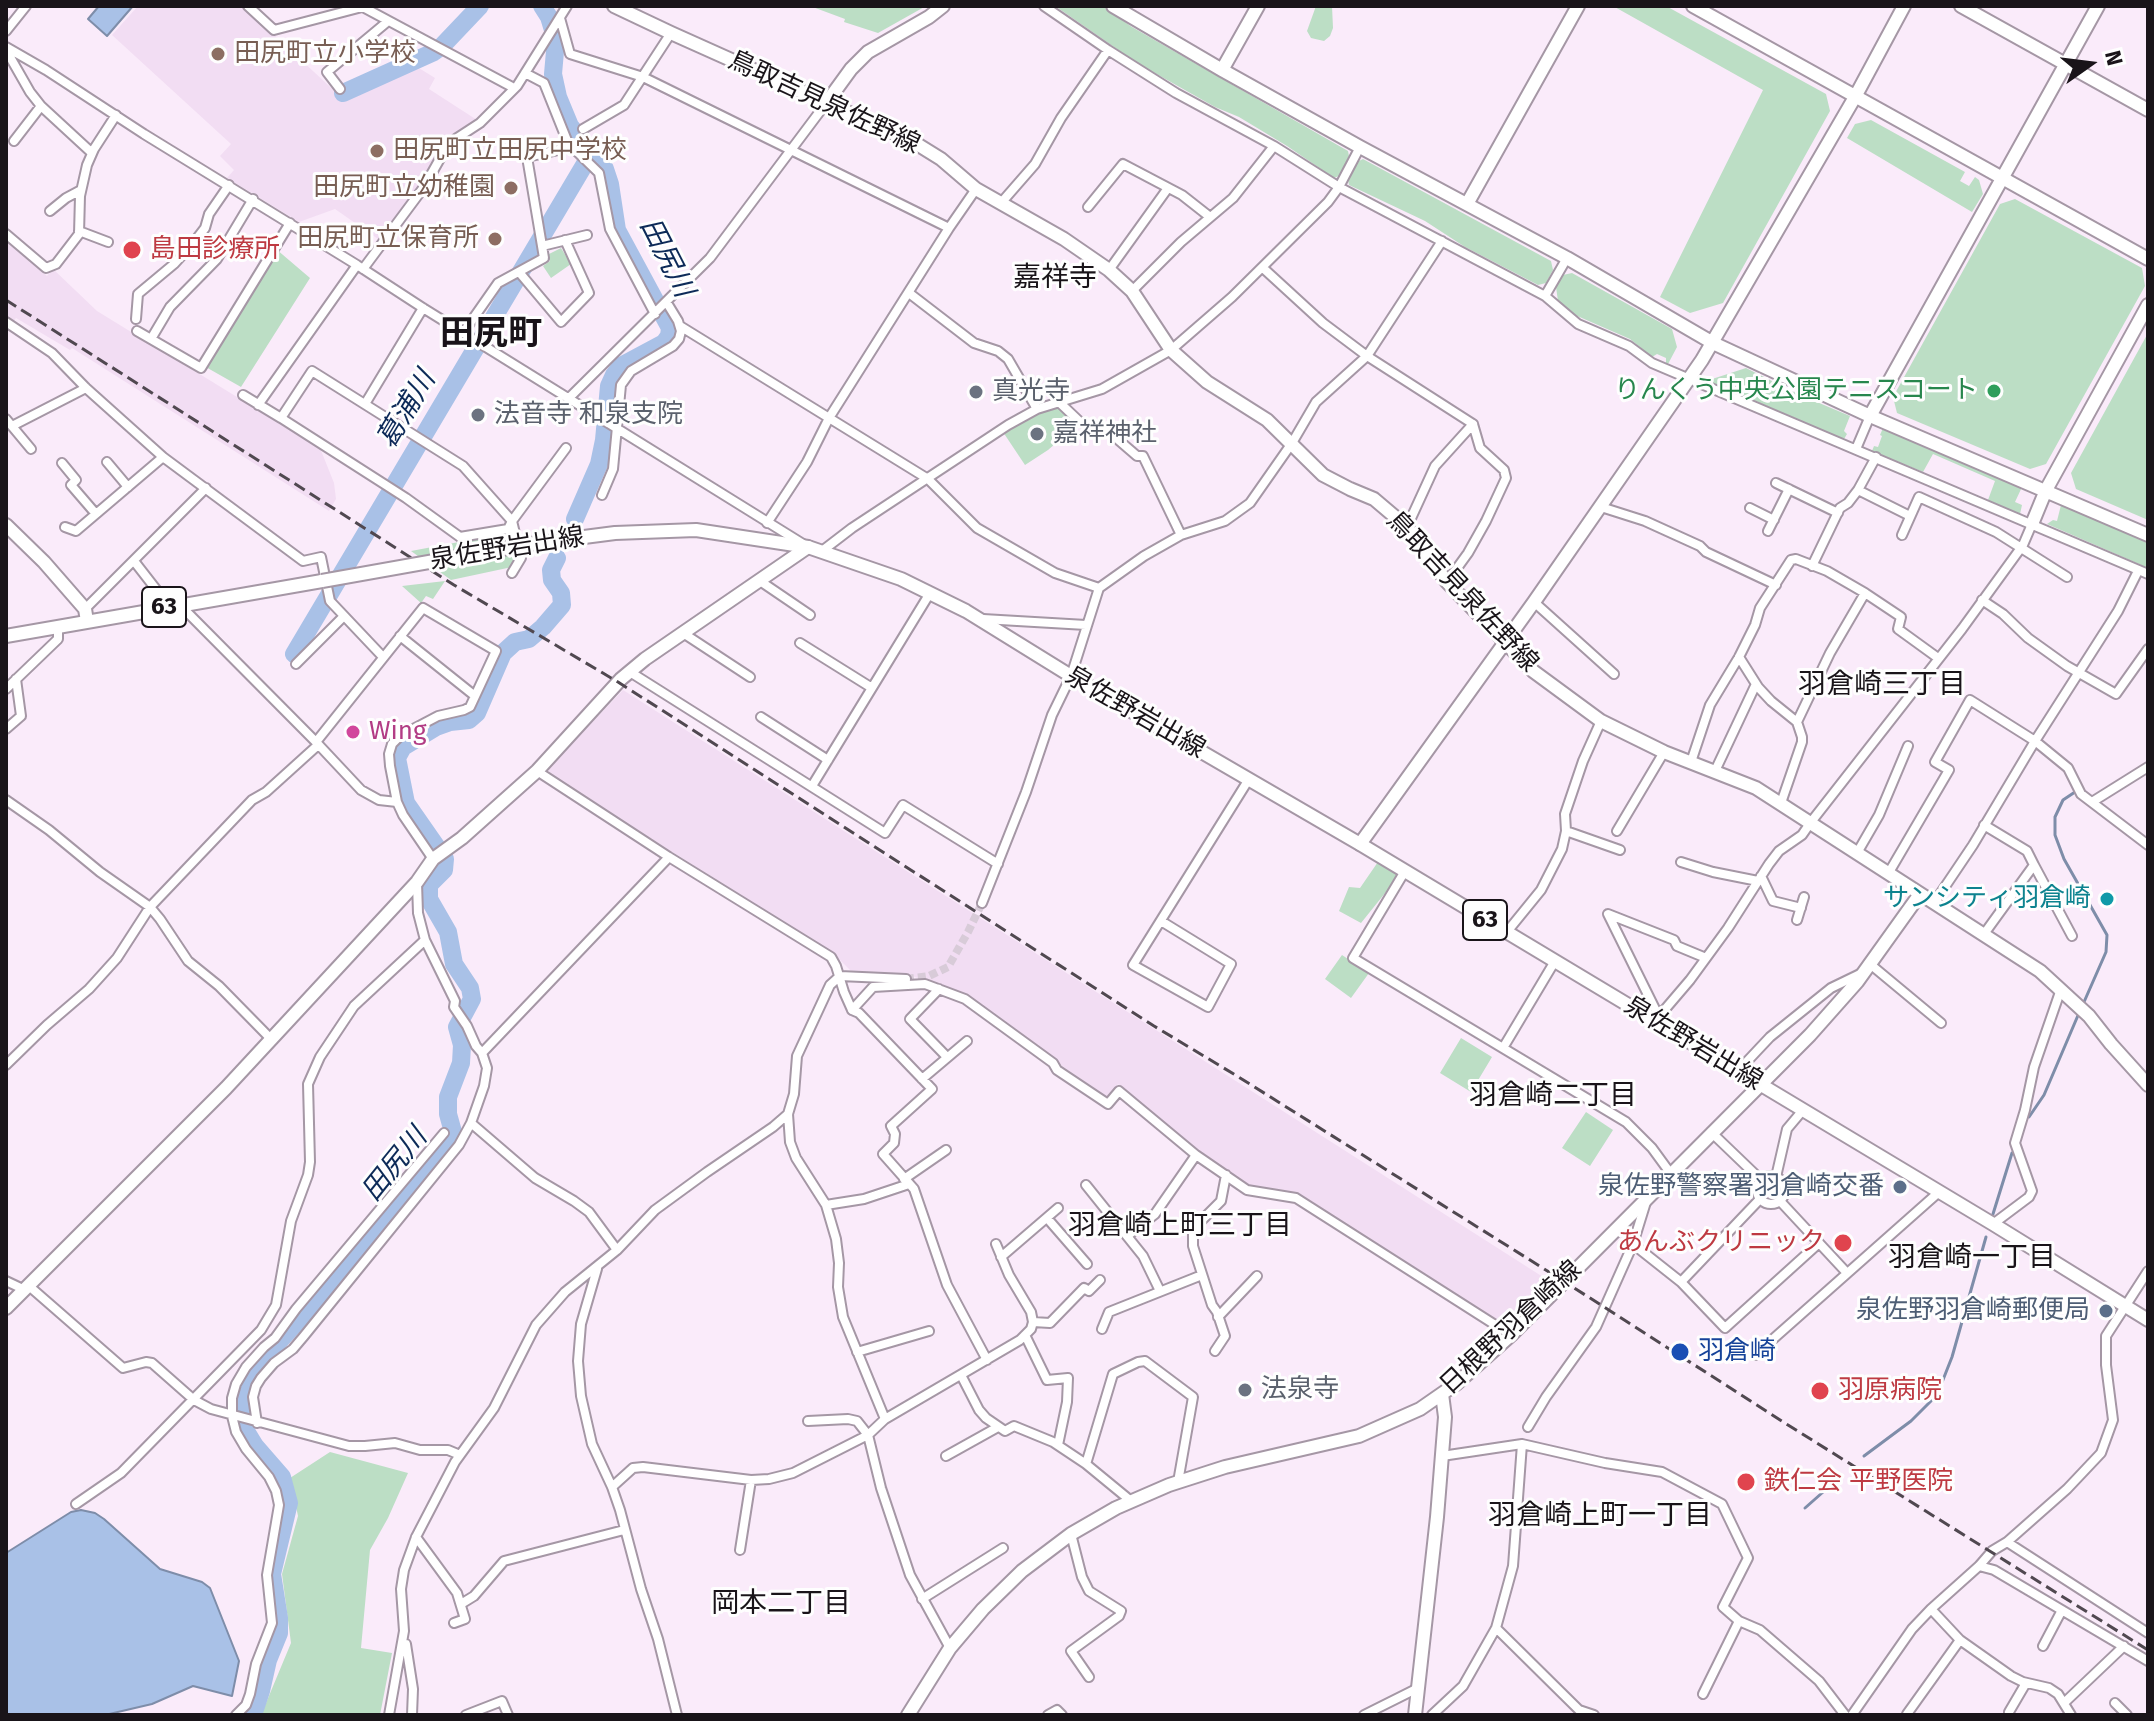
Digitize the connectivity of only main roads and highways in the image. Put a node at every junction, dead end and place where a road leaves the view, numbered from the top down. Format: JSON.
{"nodes":[{"id":1,"x":614,"y":6,"type":"edge"},
{"id":2,"x":943,"y":6,"type":"edge"},
{"id":3,"x":1113,"y":6,"type":"edge"},
{"id":4,"x":1258,"y":6,"type":"edge"},
{"id":5,"x":1578,"y":6,"type":"edge"},
{"id":6,"x":1693,"y":6,"type":"edge"},
{"id":7,"x":1904,"y":6,"type":"edge"},
{"id":8,"x":1961,"y":6,"type":"edge"},
{"id":9,"x":2098,"y":6,"type":"edge"},
{"id":10,"x":2065,"y":64,"type":"junction"},
{"id":11,"x":1222,"y":70,"type":"junction"},
{"id":12,"x":1855,"y":97,"type":"junction"},
{"id":13,"x":827,"y":102,"type":"junction"},
{"id":14,"x":2148,"y":110,"type":"edge"},
{"id":15,"x":2003,"y":179,"type":"junction"},
{"id":16,"x":1467,"y":204,"type":"junction"},
{"id":17,"x":2148,"y":259,"type":"edge"},
{"id":18,"x":2148,"y":305,"type":"edge"},
{"id":19,"x":1713,"y":343,"type":"junction"},
{"id":20,"x":1870,"y":416,"type":"junction"},
{"id":21,"x":2046,"y":490,"type":"junction"},
{"id":22,"x":2032,"y":524,"type":"road end"},
{"id":23,"x":6,"y":525,"type":"edge"},
{"id":24,"x":2148,"y":535,"type":"edge"},
{"id":25,"x":808,"y":547,"type":"junction"},
{"id":26,"x":86,"y":615,"type":"junction"},
{"id":27,"x":6,"y":636,"type":"edge"},
{"id":28,"x":1505,"y":642,"type":"junction"},
{"id":29,"x":1360,"y":844,"type":"junction"},
{"id":30,"x":1920,"y":894,"type":"junction"},
{"id":31,"x":1760,"y":1084,"type":"junction"},
{"id":32,"x":2148,"y":1085,"type":"edge"},
{"id":33,"x":6,"y":1308,"type":"edge"},
{"id":34,"x":2148,"y":1320,"type":"edge"},
{"id":35,"x":1442,"y":1394,"type":"junction"},
{"id":36,"x":908,"y":1715,"type":"edge"},
{"id":37,"x":1415,"y":1715,"type":"edge"}],
"edges":[{"from":1,"to":13,"type":"main road","name":"鳥取吉見泉佐野線"},
{"from":2,"to":13,"type":"main road"},
{"from":3,"to":11,"type":"main road"},
{"from":4,"to":11,"type":"main road"},
{"from":5,"to":16,"type":"main road"},
{"from":6,"to":12,"type":"main road"},
{"from":7,"to":12,"type":"main road"},
{"from":8,"to":10,"type":"main road"},
{"from":9,"to":10,"type":"main road"},
{"from":10,"to":14,"type":"main road"},
{"from":10,"to":15,"type":"main road"},
{"from":11,"to":16,"type":"main road"},
{"from":12,"to":15,"type":"main road"},
{"from":12,"to":19,"type":"main road"},
{"from":13,"to":28,"type":"main road","name":"鳥取吉見泉佐野線"},
{"from":15,"to":17,"type":"main road"},
{"from":15,"to":20,"type":"main road"},
{"from":16,"to":19,"type":"main road"},
{"from":18,"to":21,"type":"main road"},
{"from":19,"to":20,"type":"main road"},
{"from":19,"to":28,"type":"main road"},
{"from":20,"to":21,"type":"main road"},
{"from":21,"to":22,"type":"main road"},
{"from":21,"to":24,"type":"main road"},
{"from":23,"to":26,"type":"main road"},
{"from":25,"to":26,"type":"main road","name":"泉佐野岩出線","number":"63","bridge":true},
{"from":25,"to":29,"type":"main road","name":"泉佐野岩出線","number":"63"},
{"from":25,"to":33,"type":"main road"},
{"from":26,"to":27,"type":"main road","name":"泉佐野岩出線","number":"63"},
{"from":28,"to":29,"type":"main road"},
{"from":28,"to":30,"type":"main road","name":"鳥取吉見泉佐野線"},
{"from":29,"to":31,"type":"main road","name":"泉佐野岩出線","number":"63"},
{"from":30,"to":31,"type":"main road","name":"日根野羽倉崎線"},
{"from":30,"to":32,"type":"main road","name":"鳥取吉見泉佐野線"},
{"from":31,"to":34,"type":"main road","name":"泉佐野岩出線","number":"63"},
{"from":31,"to":35,"type":"main road","name":"日根野羽倉崎線"},
{"from":35,"to":36,"type":"main road","name":"日根野羽倉崎線"},
{"from":35,"to":37,"type":"main road"}]}
